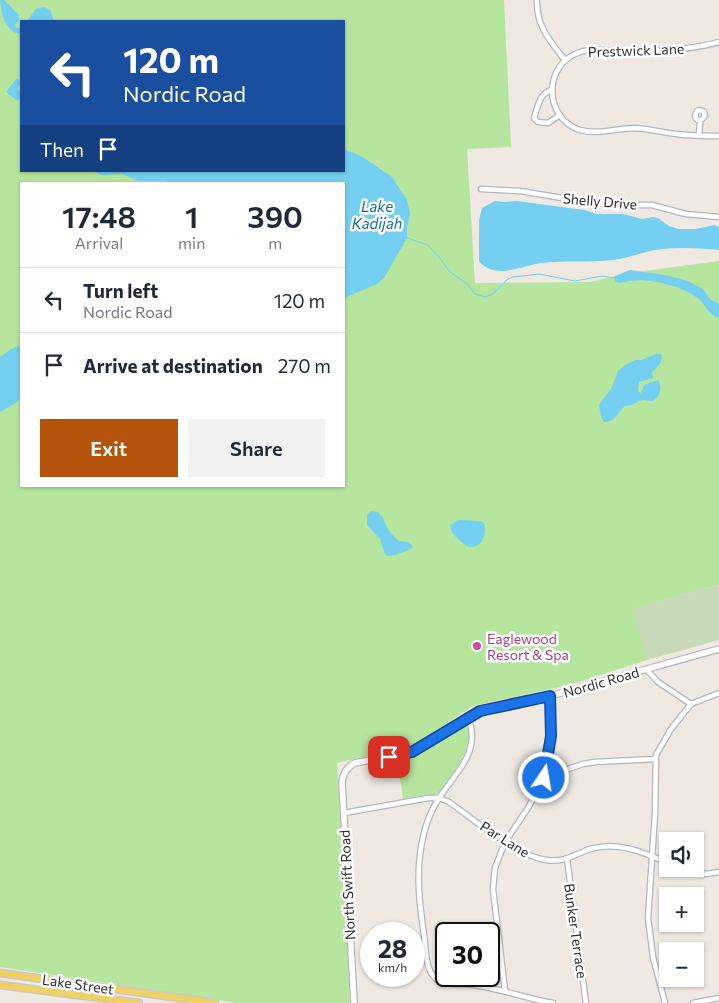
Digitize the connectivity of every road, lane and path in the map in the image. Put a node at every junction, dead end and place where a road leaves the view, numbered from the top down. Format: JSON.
{"nodes":[{"id":1,"x":538,"y":0,"type":"edge"},
{"id":2,"x":719,"y":42,"type":"edge"},
{"id":3,"x":565,"y":60,"type":"junction"},
{"id":4,"x":552,"y":90,"type":"junction"},
{"id":5,"x":560,"y":115,"type":"junction"},
{"id":6,"x":700,"y":121,"type":"dead end"},
{"id":7,"x":699,"y":135,"type":"junction"},
{"id":8,"x":719,"y":136,"type":"edge"},
{"id":9,"x":481,"y":190,"type":"dead end"},
{"id":10,"x":719,"y":217,"type":"edge"},
{"id":11,"x":719,"y":649,"type":"edge"},
{"id":12,"x":646,"y":669,"type":"junction"},
{"id":13,"x":719,"y":693,"type":"edge"},
{"id":14,"x":550,"y":696,"type":"junction"},
{"id":15,"x":692,"y":704,"type":"junction"},
{"id":16,"x":468,"y":717,"type":"junction"},
{"id":17,"x":655,"y":760,"type":"junction"},
{"id":18,"x":348,"y":769,"type":"joint"},
{"id":19,"x":544,"y":778,"type":"junction"},
{"id":20,"x":439,"y":798,"type":"junction"},
{"id":21,"x":344,"y":813,"type":"junction"},
{"id":22,"x":504,"y":842,"type":"junction"},
{"id":23,"x":652,"y":857,"type":"junction"},
{"id":24,"x":567,"y":859,"type":"junction"},
{"id":25,"x":659,"y":860,"type":"edge"},
{"id":26,"x":719,"y":872,"type":"edge"},
{"id":27,"x":704,"y":874,"type":"edge"},
{"id":28,"x":0,"y":974,"type":"edge"},
{"id":29,"x":0,"y":985,"type":"edge"},
{"id":30,"x":505,"y":991,"type":"junction"},
{"id":31,"x":719,"y":998,"type":"edge"},
{"id":32,"x":139,"y":1003,"type":"edge"},
{"id":33,"x":215,"y":1003,"type":"edge"},
{"id":34,"x":354,"y":1003,"type":"edge"},
{"id":35,"x":553,"y":1003,"type":"edge"},
{"id":36,"x":586,"y":1003,"type":"edge"},
{"id":37,"x":665,"y":1003,"type":"edge"},
{"id":38,"x":693,"y":1003,"type":"edge"}],
"edges":[{"from":1,"to":3,"type":"street"},
{"from":2,"to":3,"type":"street","name":"Prestwick Lane"},
{"from":3,"to":4,"type":"street"},
{"from":4,"to":5,"type":"street"},
{"from":4,"to":5,"type":"street"},
{"from":5,"to":7,"type":"street"},
{"from":6,"to":7,"type":"street"},
{"from":7,"to":8,"type":"street"},
{"from":9,"to":10,"type":"street","name":"Shelly Drive"},
{"from":11,"to":12,"type":"street","name":"Nordic Road"},
{"from":12,"to":14,"type":"street","name":"Nordic Road"},
{"from":12,"to":15,"type":"street"},
{"from":13,"to":15,"type":"street"},
{"from":14,"to":16,"type":"street","name":"Nordic Road"},
{"from":14,"to":19,"type":"street"},
{"from":15,"to":17,"type":"street"},
{"from":16,"to":18,"type":"street","name":"Nordic Road"},
{"from":16,"to":20,"type":"street"},
{"from":17,"to":19,"type":"street"},
{"from":17,"to":23,"type":"street"},
{"from":18,"to":21,"type":"street","name":"North Swift Road"},
{"from":19,"to":22,"type":"street"},
{"from":20,"to":21,"type":"street"},
{"from":20,"to":22,"type":"street","name":"Par Lane"},
{"from":20,"to":30,"type":"street"},
{"from":21,"to":34,"type":"street","name":"North Swift Road"},
{"from":22,"to":24,"type":"street","name":"Par Lane"},
{"from":22,"to":30,"type":"street"},
{"from":23,"to":24,"type":"street","name":"Par Lane"},
{"from":23,"to":25,"type":"street","name":"Par Lane"},
{"from":23,"to":37,"type":"street"},
{"from":24,"to":36,"type":"street","name":"Bunker Terrace"},
{"from":26,"to":27,"type":"street"},
{"from":28,"to":33,"type":"main road","name":"Lake Street"},
{"from":29,"to":32,"type":"main road","name":"Lake Street"},
{"from":30,"to":35,"type":"street"},
{"from":31,"to":38,"type":"street"}]}
